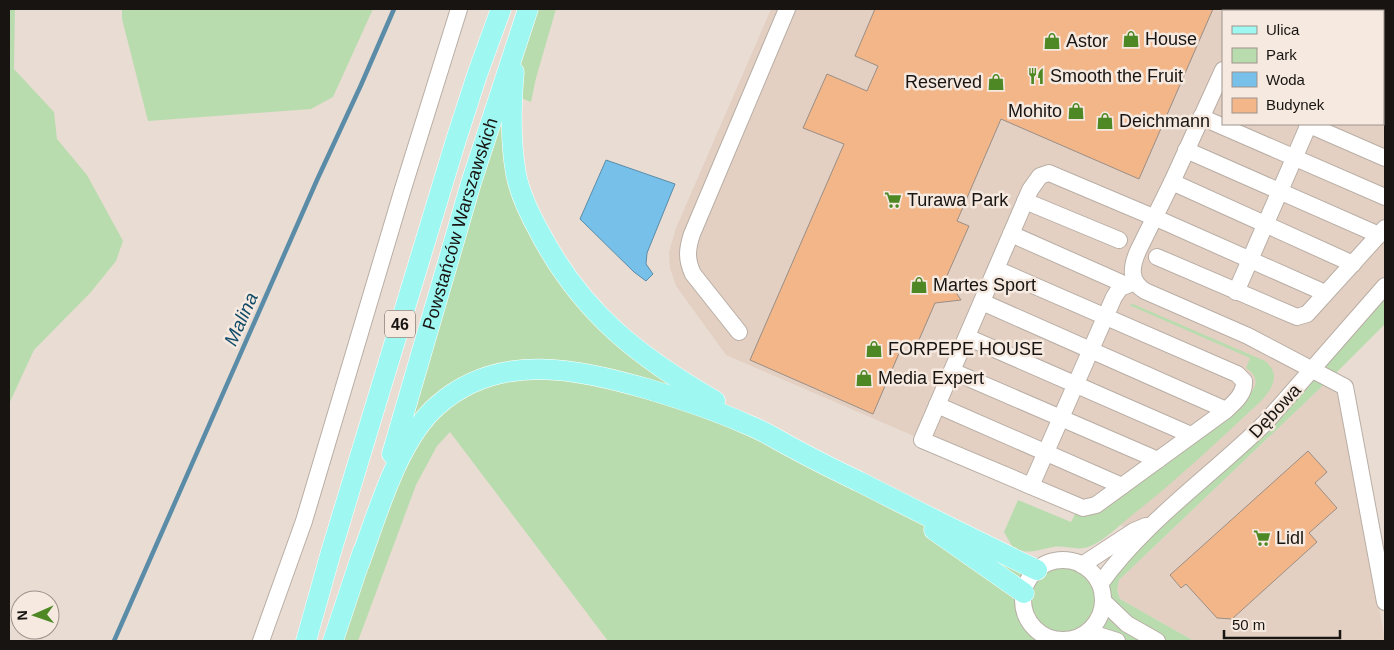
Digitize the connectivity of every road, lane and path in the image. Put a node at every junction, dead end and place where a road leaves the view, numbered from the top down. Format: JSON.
{"nodes":[{"id":1,"x":459,"y":9,"type":"edge"},
{"id":2,"x":501,"y":9,"type":"edge"},
{"id":3,"x":528,"y":9,"type":"edge"},
{"id":4,"x":787,"y":9,"type":"edge"},
{"id":5,"x":517,"y":40,"type":"junction"},
{"id":6,"x":1221,"y":80,"type":"edge"},
{"id":7,"x":1202,"y":117,"type":"junction"},
{"id":8,"x":1308,"y":125,"type":"edge"},
{"id":9,"x":1310,"y":125,"type":"edge"},
{"id":10,"x":1186,"y":150,"type":"junction"},
{"id":11,"x":1294,"y":158,"type":"junction"},
{"id":12,"x":1385,"y":158,"type":"edge"},
{"id":13,"x":1172,"y":182,"type":"junction"},
{"id":14,"x":1280,"y":192,"type":"junction"},
{"id":15,"x":1385,"y":198,"type":"edge"},
{"id":16,"x":1025,"y":201,"type":"junction"},
{"id":17,"x":1154,"y":218,"type":"junction"},
{"id":18,"x":1265,"y":224,"type":"junction"},
{"id":19,"x":1382,"y":231,"type":"edge"},
{"id":20,"x":1011,"y":234,"type":"junction"},
{"id":21,"x":1119,"y":240,"type":"dead end"},
{"id":22,"x":1157,"y":257,"type":"dead end"},
{"id":23,"x":1250,"y":260,"type":"junction"},
{"id":24,"x":1353,"y":264,"type":"junction"},
{"id":25,"x":996,"y":269,"type":"junction"},
{"id":26,"x":1130,"y":284,"type":"junction"},
{"id":27,"x":1385,"y":286,"type":"edge"},
{"id":28,"x":1236,"y":292,"type":"junction"},
{"id":29,"x":1325,"y":293,"type":"junction"},
{"id":30,"x":982,"y":302,"type":"junction"},
{"id":31,"x":1105,"y":316,"type":"junction"},
{"id":32,"x":739,"y":332,"type":"dead end"},
{"id":33,"x":967,"y":337,"type":"junction"},
{"id":34,"x":1090,"y":350,"type":"junction"},
{"id":35,"x":1313,"y":369,"type":"junction"},
{"id":36,"x":952,"y":371,"type":"junction"},
{"id":37,"x":1076,"y":384,"type":"junction"},
{"id":38,"x":937,"y":405,"type":"junction"},
{"id":39,"x":1226,"y":410,"type":"junction"},
{"id":40,"x":1061,"y":419,"type":"junction"},
{"id":41,"x":748,"y":424,"type":"junction"},
{"id":42,"x":1192,"y":436,"type":"junction"},
{"id":43,"x":1046,"y":452,"type":"junction"},
{"id":44,"x":1158,"y":460,"type":"junction"},
{"id":45,"x":1031,"y":486,"type":"junction"},
{"id":46,"x":1122,"y":486,"type":"junction"},
{"id":47,"x":902,"y":504,"type":"junction"},
{"id":48,"x":1153,"y":523,"type":"junction"},
{"id":49,"x":358,"y":564,"type":"junction"},
{"id":50,"x":1082,"y":565,"type":"junction"},
{"id":51,"x":1037,"y":570,"type":"junction"},
{"id":52,"x":1100,"y":584,"type":"junction"},
{"id":53,"x":1024,"y":593,"type":"junction"},
{"id":54,"x":1103,"y":601,"type":"junction"},
{"id":55,"x":1385,"y":602,"type":"edge"},
{"id":56,"x":1088,"y":632,"type":"junction"},
{"id":57,"x":261,"y":641,"type":"edge"},
{"id":58,"x":306,"y":641,"type":"edge"},
{"id":59,"x":333,"y":641,"type":"edge"},
{"id":60,"x":1117,"y":641,"type":"edge"},
{"id":61,"x":1157,"y":641,"type":"edge"}],
"edges":[{"from":1,"to":57,"type":"street"},
{"from":2,"to":58,"type":"main road","name":"Powstańców Warszawskich","number":"46"},
{"from":3,"to":5,"type":"main road","name":"Powstańców Warszawskich","number":"46"},
{"from":4,"to":32,"type":"street"},
{"from":5,"to":41,"type":"main road"},
{"from":5,"to":49,"type":"main road","name":"Powstańców Warszawskich","number":"46"},
{"from":6,"to":7,"type":"street"},
{"from":7,"to":10,"type":"street"},
{"from":7,"to":11,"type":"street"},
{"from":8,"to":11,"type":"street"},
{"from":9,"to":12,"type":"street"},
{"from":10,"to":13,"type":"street"},
{"from":10,"to":14,"type":"street"},
{"from":11,"to":14,"type":"street"},
{"from":11,"to":15,"type":"street"},
{"from":13,"to":17,"type":"street"},
{"from":13,"to":18,"type":"street"},
{"from":14,"to":18,"type":"street"},
{"from":14,"to":19,"type":"street"},
{"from":16,"to":17,"type":"street"},
{"from":16,"to":20,"type":"street"},
{"from":16,"to":21,"type":"street"},
{"from":17,"to":23,"type":"street"},
{"from":17,"to":26,"type":"street"},
{"from":18,"to":23,"type":"street"},
{"from":18,"to":24,"type":"street"},
{"from":19,"to":24,"type":"street"},
{"from":20,"to":25,"type":"street"},
{"from":20,"to":26,"type":"street"},
{"from":22,"to":28,"type":"street"},
{"from":23,"to":28,"type":"street"},
{"from":23,"to":29,"type":"street"},
{"from":24,"to":29,"type":"street"},
{"from":25,"to":30,"type":"street"},
{"from":25,"to":31,"type":"street"},
{"from":26,"to":31,"type":"street"},
{"from":26,"to":35,"type":"street"},
{"from":27,"to":35,"type":"street","name":"Dębowa"},
{"from":28,"to":29,"type":"street"},
{"from":30,"to":33,"type":"street"},
{"from":30,"to":34,"type":"street"},
{"from":31,"to":34,"type":"street"},
{"from":31,"to":39,"type":"street"},
{"from":33,"to":36,"type":"street"},
{"from":33,"to":37,"type":"street"},
{"from":34,"to":37,"type":"street"},
{"from":34,"to":39,"type":"street"},
{"from":35,"to":48,"type":"street","name":"Dębowa"},
{"from":35,"to":55,"type":"street"},
{"from":36,"to":38,"type":"street"},
{"from":36,"to":40,"type":"street"},
{"from":37,"to":40,"type":"street"},
{"from":37,"to":42,"type":"street"},
{"from":38,"to":43,"type":"street"},
{"from":38,"to":45,"type":"street"},
{"from":39,"to":42,"type":"street"},
{"from":40,"to":43,"type":"street"},
{"from":40,"to":44,"type":"street"},
{"from":41,"to":47,"type":"main road"},
{"from":41,"to":49,"type":"main road"},
{"from":42,"to":44,"type":"street"},
{"from":43,"to":45,"type":"street"},
{"from":43,"to":46,"type":"street"},
{"from":44,"to":46,"type":"street"},
{"from":45,"to":46,"type":"street"},
{"from":47,"to":51,"type":"main road"},
{"from":47,"to":53,"type":"main road"},
{"from":48,"to":50,"type":"street","name":"Dębowa"},
{"from":48,"to":52,"type":"street","name":"Dębowa"},
{"from":49,"to":59,"type":"main road","name":"Powstańców Warszawskich","number":"46"},
{"from":50,"to":51,"type":"street"},
{"from":50,"to":52,"type":"street"},
{"from":51,"to":53,"type":"street"},
{"from":52,"to":54,"type":"street"},
{"from":53,"to":56,"type":"street"},
{"from":54,"to":56,"type":"street"},
{"from":54,"to":61,"type":"street"},
{"from":56,"to":60,"type":"street"}]}
